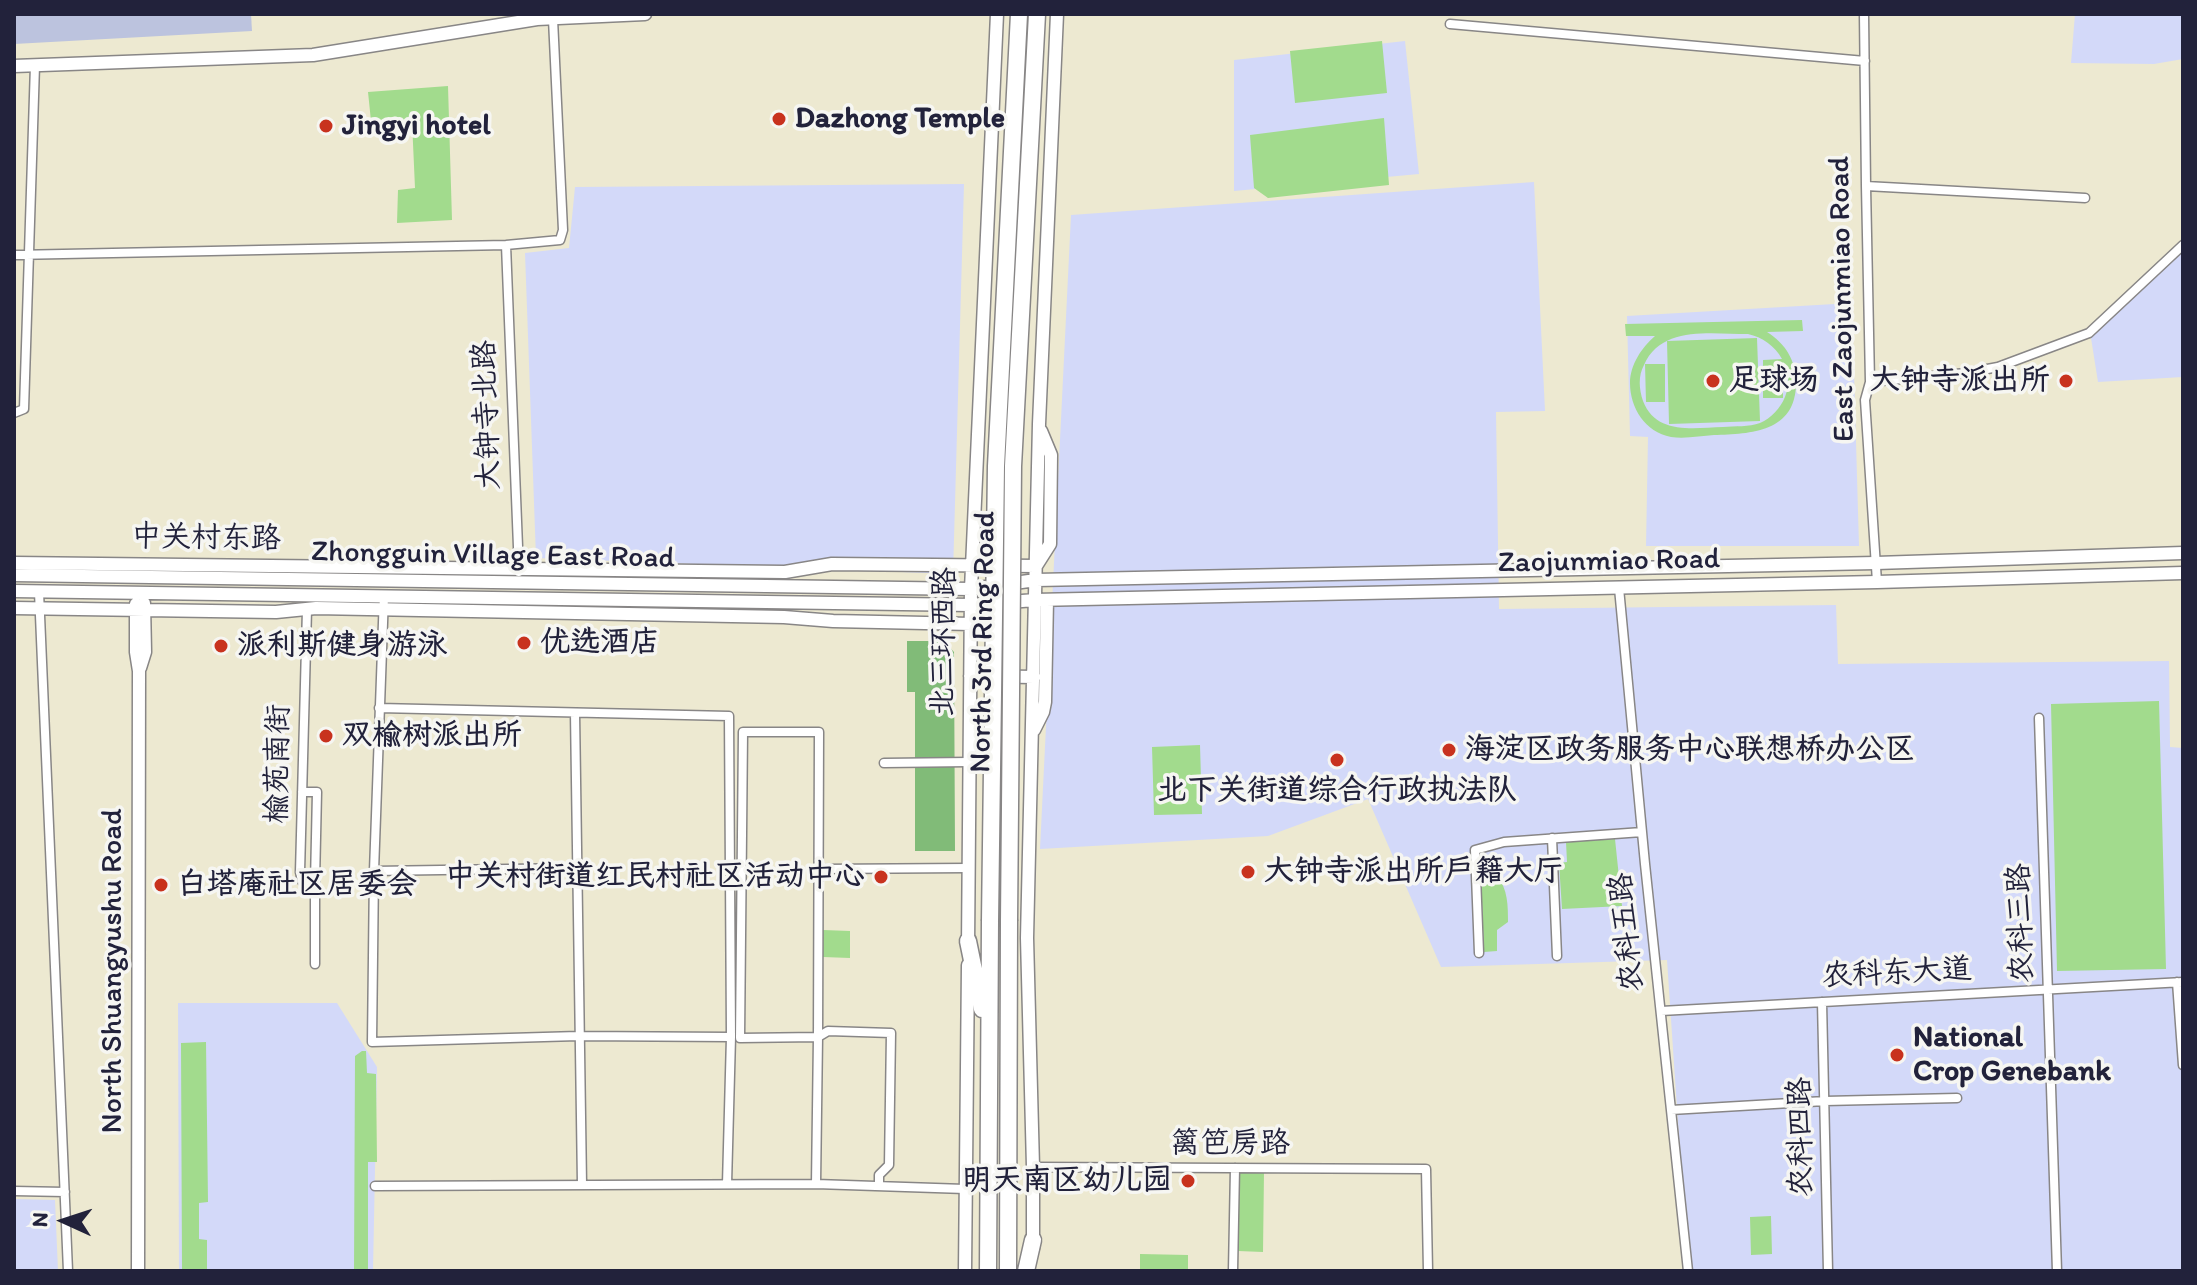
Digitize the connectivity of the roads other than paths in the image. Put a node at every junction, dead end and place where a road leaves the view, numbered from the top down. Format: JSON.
{"nodes":[{"id":1,"x":645,"y":14,"type":"edge"},
{"id":2,"x":997,"y":14,"type":"edge"},
{"id":3,"x":1019,"y":14,"type":"edge"},
{"id":4,"x":1037,"y":14,"type":"edge"},
{"id":5,"x":1057,"y":14,"type":"edge"},
{"id":6,"x":1864,"y":14,"type":"edge"},
{"id":7,"x":537,"y":17,"type":"edge"},
{"id":8,"x":553,"y":19,"type":"junction"},
{"id":9,"x":1450,"y":24,"type":"dead end"},
{"id":10,"x":1865,"y":61,"type":"junction"},
{"id":11,"x":35,"y":65,"type":"junction"},
{"id":12,"x":14,"y":66,"type":"edge"},
{"id":13,"x":993,"y":111,"type":"junction"},
{"id":14,"x":1053,"y":114,"type":"junction"},
{"id":15,"x":1866,"y":186,"type":"junction"},
{"id":16,"x":2085,"y":198,"type":"dead end"},
{"id":17,"x":506,"y":245,"type":"junction"},
{"id":18,"x":2183,"y":245,"type":"edge"},
{"id":19,"x":14,"y":255,"type":"edge"},
{"id":20,"x":29,"y":256,"type":"junction"},
{"id":21,"x":1870,"y":382,"type":"junction"},
{"id":22,"x":14,"y":413,"type":"edge"},
{"id":23,"x":2183,"y":553,"type":"edge"},
{"id":24,"x":14,"y":563,"type":"edge"},
{"id":25,"x":1876,"y":563,"type":"junction"},
{"id":26,"x":972,"y":565,"type":"junction"},
{"id":27,"x":1003,"y":565,"type":"junction"},
{"id":28,"x":1036,"y":566,"type":"junction"},
{"id":29,"x":2183,"y":573,"type":"edge"},
{"id":30,"x":14,"y":575,"type":"edge"},
{"id":31,"x":519,"y":576,"type":"junction"},
{"id":32,"x":1036,"y":580,"type":"junction"},
{"id":33,"x":1877,"y":582,"type":"junction"},
{"id":34,"x":1003,"y":585,"type":"junction"},
{"id":35,"x":1619,"y":588,"type":"junction"},
{"id":36,"x":971,"y":589,"type":"junction"},
{"id":37,"x":14,"y":591,"type":"edge"},
{"id":38,"x":39,"y":592,"type":"junction"},
{"id":39,"x":140,"y":593,"type":"junction"},
{"id":40,"x":384,"y":595,"type":"junction"},
{"id":41,"x":1041,"y":600,"type":"junction"},
{"id":42,"x":1003,"y":602,"type":"junction"},
{"id":43,"x":971,"y":605,"type":"junction"},
{"id":44,"x":14,"y":608,"type":"edge"},
{"id":45,"x":40,"y":608,"type":"junction"},
{"id":46,"x":307,"y":609,"type":"junction"},
{"id":47,"x":140,"y":610,"type":"junction"},
{"id":48,"x":384,"y":610,"type":"junction"},
{"id":49,"x":971,"y":624,"type":"junction"},
{"id":50,"x":970,"y":676,"type":"junction"},
{"id":51,"x":1001,"y":676,"type":"junction"},
{"id":52,"x":1034,"y":677,"type":"junction"},
{"id":53,"x":379,"y":708,"type":"junction"},
{"id":54,"x":575,"y":713,"type":"junction"},
{"id":55,"x":2039,"y":718,"type":"dead end"},
{"id":56,"x":1032,"y":733,"type":"junction"},
{"id":57,"x":969,"y":762,"type":"junction"},
{"id":58,"x":884,"y":763,"type":"dead end"},
{"id":59,"x":302,"y":792,"type":"junction"},
{"id":60,"x":1642,"y":832,"type":"junction"},
{"id":61,"x":1552,"y":838,"type":"junction"},
{"id":62,"x":576,"y":868,"type":"junction"},
{"id":63,"x":968,"y":868,"type":"junction"},
{"id":64,"x":820,"y":869,"type":"junction"},
{"id":65,"x":374,"y":871,"type":"junction"},
{"id":66,"x":315,"y":882,"type":"junction"},
{"id":67,"x":968,"y":941,"type":"junction"},
{"id":68,"x":1479,"y":953,"type":"dead end"},
{"id":69,"x":1557,"y":956,"type":"dead end"},
{"id":70,"x":315,"y":964,"type":"dead end"},
{"id":71,"x":2180,"y":982,"type":"edge"},
{"id":72,"x":2048,"y":991,"type":"junction"},
{"id":73,"x":1822,"y":1002,"type":"junction"},
{"id":74,"x":1661,"y":1011,"type":"junction"},
{"id":75,"x":578,"y":1036,"type":"junction"},
{"id":76,"x":731,"y":1037,"type":"junction"},
{"id":77,"x":818,"y":1037,"type":"junction"},
{"id":78,"x":990,"y":1046,"type":"junction"},
{"id":79,"x":2183,"y":1065,"type":"edge"},
{"id":80,"x":1957,"y":1098,"type":"dead end"},
{"id":81,"x":1825,"y":1101,"type":"junction"},
{"id":82,"x":1671,"y":1110,"type":"junction"},
{"id":83,"x":1033,"y":1167,"type":"junction"},
{"id":84,"x":1235,"y":1168,"type":"junction"},
{"id":85,"x":582,"y":1184,"type":"junction"},
{"id":86,"x":727,"y":1184,"type":"junction"},
{"id":87,"x":816,"y":1184,"type":"junction"},
{"id":88,"x":375,"y":1186,"type":"dead end"},
{"id":89,"x":879,"y":1186,"type":"junction"},
{"id":90,"x":965,"y":1189,"type":"junction"},
{"id":91,"x":14,"y":1191,"type":"edge"},
{"id":92,"x":65,"y":1192,"type":"junction"},
{"id":93,"x":1033,"y":1240,"type":"junction"},
{"id":94,"x":68,"y":1271,"type":"edge"},
{"id":95,"x":138,"y":1271,"type":"edge"},
{"id":96,"x":965,"y":1271,"type":"edge"},
{"id":97,"x":988,"y":1271,"type":"edge"},
{"id":98,"x":1008,"y":1271,"type":"edge"},
{"id":99,"x":1026,"y":1271,"type":"edge"},
{"id":100,"x":1033,"y":1271,"type":"edge"},
{"id":101,"x":1233,"y":1271,"type":"edge"},
{"id":102,"x":1428,"y":1271,"type":"edge"},
{"id":103,"x":1688,"y":1271,"type":"edge"},
{"id":104,"x":1828,"y":1271,"type":"edge"},
{"id":105,"x":2057,"y":1271,"type":"edge"}],
"edges":[{"from":1,"to":8,"type":"street"},
{"from":2,"to":13,"type":"street","name":"北三环西路"},
{"from":3,"to":78,"type":"highway","name":"North 3rd Ring Road","bridge":true},
{"from":4,"to":98,"type":"highway","name":"North 3rd Ring Road","bridge":true},
{"from":5,"to":14,"type":"street"},
{"from":6,"to":10,"type":"street","name":"East Zaojunmiao Road"},
{"from":7,"to":8,"type":"street"},
{"from":7,"to":11,"type":"street"},
{"from":8,"to":17,"type":"street"},
{"from":9,"to":10,"type":"street"},
{"from":10,"to":15,"type":"street","name":"East Zaojunmiao Road"},
{"from":11,"to":12,"type":"street"},
{"from":11,"to":20,"type":"street"},
{"from":13,"to":14,"type":"street"},
{"from":13,"to":26,"type":"street","name":"北三环西路"},
{"from":14,"to":28,"type":"street"},
{"from":15,"to":16,"type":"street"},
{"from":15,"to":21,"type":"street","name":"East Zaojunmiao Road"},
{"from":17,"to":20,"type":"street"},
{"from":17,"to":31,"type":"street","name":"大钟寺北路"},
{"from":18,"to":21,"type":"street"},
{"from":19,"to":20,"type":"street"},
{"from":20,"to":22,"type":"street"},
{"from":21,"to":25,"type":"street","name":"East Zaojunmiao Road"},
{"from":23,"to":25,"type":"street","name":"Zaojunmiao Road"},
{"from":24,"to":31,"type":"street","name":"中关村东路"},
{"from":25,"to":32,"type":"street","name":"Zaojunmiao Road"},
{"from":25,"to":33,"type":"street","name":"East Zaojunmiao Road"},
{"from":26,"to":27,"type":"street","name":"中关村东路"},
{"from":26,"to":31,"type":"street","name":"中关村东路"},
{"from":26,"to":36,"type":"street","name":"北三环西路"},
{"from":27,"to":28,"type":"street","name":"中关村东路"},
{"from":27,"to":34,"type":"street"},
{"from":28,"to":32,"type":"street"},
{"from":29,"to":33,"type":"street","name":"Zaojunmiao Road"},
{"from":30,"to":31,"type":"street","name":"Zhongguin Village East Road"},
{"from":31,"to":36,"type":"street","name":"Zhongguin Village East Road"},
{"from":32,"to":34,"type":"street","name":"Zaojunmiao Road"},
{"from":32,"to":41,"type":"street"},
{"from":33,"to":35,"type":"street","name":"Zaojunmiao Road"},
{"from":34,"to":36,"type":"street","name":"Zhongguin Village East Road"},
{"from":34,"to":42,"type":"street"},
{"from":35,"to":41,"type":"street","name":"Zaojunmiao Road"},
{"from":35,"to":60,"type":"street","name":"农科五路"},
{"from":36,"to":43,"type":"street","name":"北三环西路"},
{"from":37,"to":38,"type":"street","name":"Zaojunmiao Road"},
{"from":38,"to":39,"type":"street","name":"Zaojunmiao Road"},
{"from":38,"to":45,"type":"street"},
{"from":39,"to":40,"type":"street","name":"Zaojunmiao Road"},
{"from":39,"to":47,"type":"street","name":"North Shuangyushu Road"},
{"from":40,"to":43,"type":"street","name":"Zaojunmiao Road"},
{"from":40,"to":48,"type":"street"},
{"from":41,"to":42,"type":"street","name":"Zaojunmiao Road"},
{"from":41,"to":52,"type":"street"},
{"from":41,"to":56,"type":"street"},
{"from":42,"to":43,"type":"street","name":"Zaojunmiao Road"},
{"from":42,"to":51,"type":"street"},
{"from":43,"to":49,"type":"street","name":"北三环西路"},
{"from":44,"to":45,"type":"street"},
{"from":45,"to":47,"type":"street"},
{"from":45,"to":92,"type":"street"},
{"from":46,"to":47,"type":"street"},
{"from":46,"to":48,"type":"street"},
{"from":46,"to":59,"type":"street","name":"榆苑南街"},
{"from":47,"to":95,"type":"street","name":"North Shuangyushu Road"},
{"from":48,"to":49,"type":"street"},
{"from":48,"to":53,"type":"street"},
{"from":49,"to":50,"type":"street","name":"北三环西路"},
{"from":50,"to":51,"type":"street"},
{"from":50,"to":57,"type":"street","name":"北三环西路"},
{"from":51,"to":52,"type":"street"},
{"from":52,"to":56,"type":"street"},
{"from":53,"to":54,"type":"street"},
{"from":53,"to":65,"type":"street"},
{"from":54,"to":62,"type":"street"},
{"from":54,"to":76,"type":"street"},
{"from":55,"to":72,"type":"street","name":"农科三路"},
{"from":56,"to":83,"type":"street"},
{"from":57,"to":58,"type":"street"},
{"from":57,"to":63,"type":"street","name":"北三环西路"},
{"from":59,"to":66,"type":"street","name":"榆苑南街"},
{"from":59,"to":66,"type":"street"},
{"from":60,"to":61,"type":"street"},
{"from":60,"to":74,"type":"street","name":"农科五路"},
{"from":61,"to":68,"type":"street"},
{"from":61,"to":69,"type":"street"},
{"from":62,"to":65,"type":"street"},
{"from":62,"to":75,"type":"street"},
{"from":63,"to":64,"type":"street"},
{"from":63,"to":67,"type":"street","name":"北三环西路"},
{"from":64,"to":77,"type":"street"},
{"from":64,"to":77,"type":"street"},
{"from":65,"to":75,"type":"street"},
{"from":66,"to":70,"type":"street"},
{"from":67,"to":78,"type":"highway"},
{"from":67,"to":90,"type":"street","name":"北三环西路"},
{"from":71,"to":72,"type":"street","name":"农科东大道"},
{"from":71,"to":79,"type":"street"},
{"from":72,"to":73,"type":"street","name":"农科东大道"},
{"from":72,"to":105,"type":"street","name":"农科三路"},
{"from":73,"to":74,"type":"street","name":"农科东大道"},
{"from":73,"to":81,"type":"street","name":"农科四路"},
{"from":74,"to":82,"type":"street","name":"农科五路"},
{"from":75,"to":76,"type":"street"},
{"from":75,"to":85,"type":"street"},
{"from":76,"to":86,"type":"street"},
{"from":77,"to":87,"type":"street"},
{"from":77,"to":89,"type":"street"},
{"from":78,"to":97,"type":"highway","name":"North 3rd Ring Road"},
{"from":80,"to":81,"type":"street"},
{"from":81,"to":82,"type":"street"},
{"from":81,"to":104,"type":"street","name":"农科四路"},
{"from":82,"to":103,"type":"street","name":"农科五路"},
{"from":83,"to":84,"type":"street","name":"篱笆房路"},
{"from":83,"to":93,"type":"street"},
{"from":84,"to":101,"type":"street"},
{"from":84,"to":102,"type":"street","name":"篱笆房路"},
{"from":85,"to":86,"type":"street"},
{"from":85,"to":88,"type":"street"},
{"from":86,"to":87,"type":"street"},
{"from":87,"to":89,"type":"street"},
{"from":89,"to":90,"type":"street"},
{"from":90,"to":96,"type":"street","name":"北三环西路"},
{"from":91,"to":92,"type":"street"},
{"from":92,"to":94,"type":"street"},
{"from":93,"to":99,"type":"highway"},
{"from":93,"to":100,"type":"street"}]}
